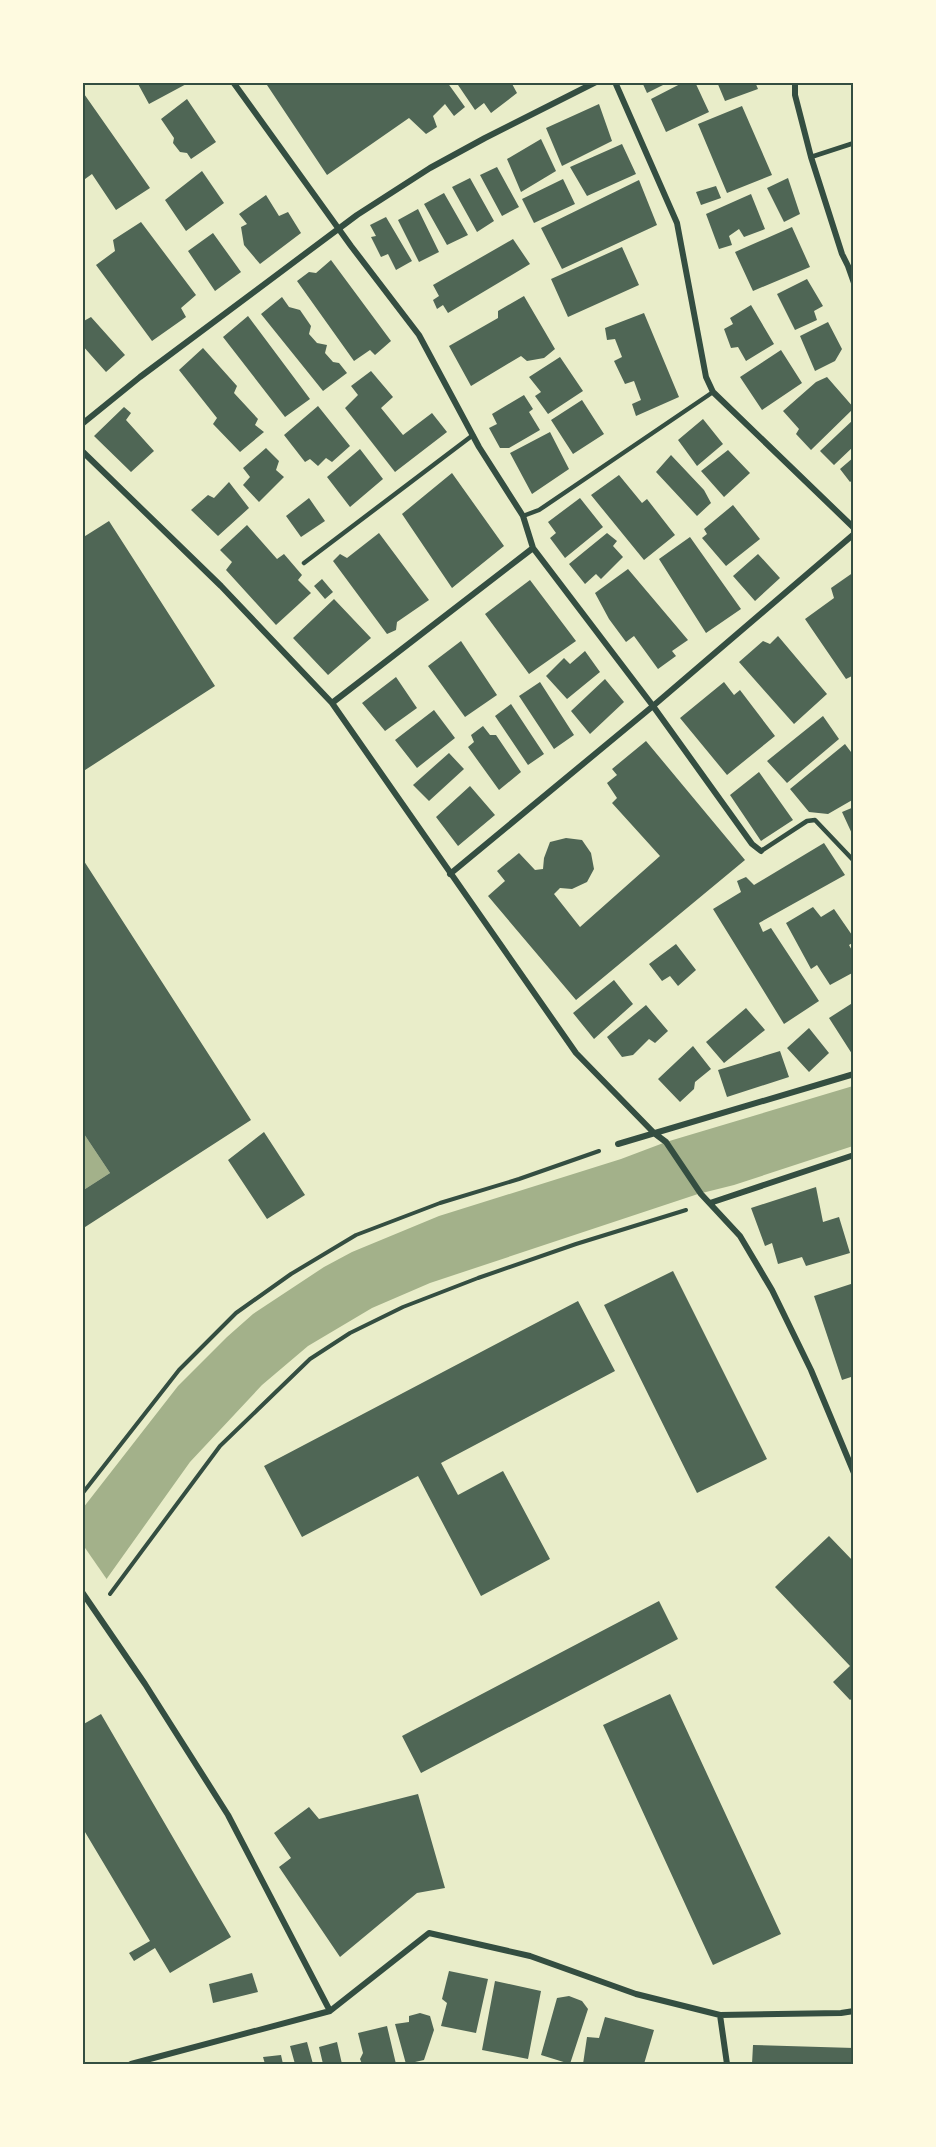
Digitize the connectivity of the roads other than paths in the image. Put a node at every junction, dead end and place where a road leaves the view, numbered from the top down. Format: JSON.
{"nodes":[{"id":1,"x":232,"y":82,"type":"edge"},
{"id":2,"x":596,"y":82,"type":"edge"},
{"id":3,"x":615,"y":82,"type":"edge"},
{"id":4,"x":795,"y":82,"type":"edge"},
{"id":5,"x":854,"y":143,"type":"edge"},
{"id":6,"x":811,"y":157,"type":"junction"},
{"id":7,"x":339,"y":228,"type":"junction"},
{"id":8,"x":851,"y":265,"type":"edge"},
{"id":9,"x":854,"y":284,"type":"edge"},
{"id":10,"x":713,"y":392,"type":"junction"},
{"id":11,"x":82,"y":424,"type":"edge"},
{"id":12,"x":473,"y":435,"type":"junction"},
{"id":13,"x":82,"y":451,"type":"edge"},
{"id":14,"x":523,"y":516,"type":"junction"},
{"id":15,"x":854,"y":528,"type":"edge"},
{"id":16,"x":854,"y":534,"type":"edge"},
{"id":17,"x":533,"y":548,"type":"junction"},
{"id":18,"x":304,"y":563,"type":"dead end"},
{"id":19,"x":332,"y":703,"type":"junction"},
{"id":20,"x":653,"y":706,"type":"junction"},
{"id":21,"x":761,"y":851,"type":"joint"},
{"id":22,"x":854,"y":861,"type":"edge"},
{"id":23,"x":450,"y":874,"type":"junction"},
{"id":24,"x":854,"y":1074,"type":"edge"},
{"id":25,"x":654,"y":1132,"type":"junction"},
{"id":26,"x":618,"y":1144,"type":"road end"},
{"id":27,"x":854,"y":1155,"type":"edge"},
{"id":28,"x":710,"y":1203,"type":"junction"},
{"id":29,"x":854,"y":1473,"type":"edge"},
{"id":30,"x":82,"y":1592,"type":"edge"},
{"id":31,"x":854,"y":2010,"type":"edge"},
{"id":32,"x":330,"y":2011,"type":"junction"},
{"id":33,"x":720,"y":2015,"type":"junction"},
{"id":34,"x":131,"y":2064,"type":"edge"},
{"id":35,"x":727,"y":2064,"type":"edge"}],
"edges":[{"from":1,"to":7,"type":"street"},
{"from":2,"to":7,"type":"street"},
{"from":3,"to":10,"type":"street"},
{"from":4,"to":6,"type":"street"},
{"from":5,"to":6,"type":"lane"},
{"from":6,"to":8,"type":"street"},
{"from":7,"to":11,"type":"street"},
{"from":7,"to":12,"type":"street"},
{"from":8,"to":9,"type":"street"},
{"from":10,"to":14,"type":"lane"},
{"from":10,"to":15,"type":"street"},
{"from":12,"to":14,"type":"street"},
{"from":12,"to":18,"type":"lane"},
{"from":13,"to":19,"type":"street"},
{"from":14,"to":17,"type":"street"},
{"from":16,"to":20,"type":"street"},
{"from":17,"to":19,"type":"street"},
{"from":17,"to":20,"type":"street"},
{"from":19,"to":23,"type":"street"},
{"from":20,"to":21,"type":"street"},
{"from":20,"to":23,"type":"street"},
{"from":21,"to":22,"type":"lane"},
{"from":23,"to":25,"type":"street"},
{"from":24,"to":25,"type":"street"},
{"from":25,"to":26,"type":"street"},
{"from":25,"to":28,"type":"street"},
{"from":27,"to":28,"type":"street"},
{"from":28,"to":29,"type":"street"},
{"from":30,"to":32,"type":"street"},
{"from":31,"to":33,"type":"street"},
{"from":32,"to":33,"type":"street"},
{"from":32,"to":34,"type":"street"},
{"from":33,"to":35,"type":"street"}]}
